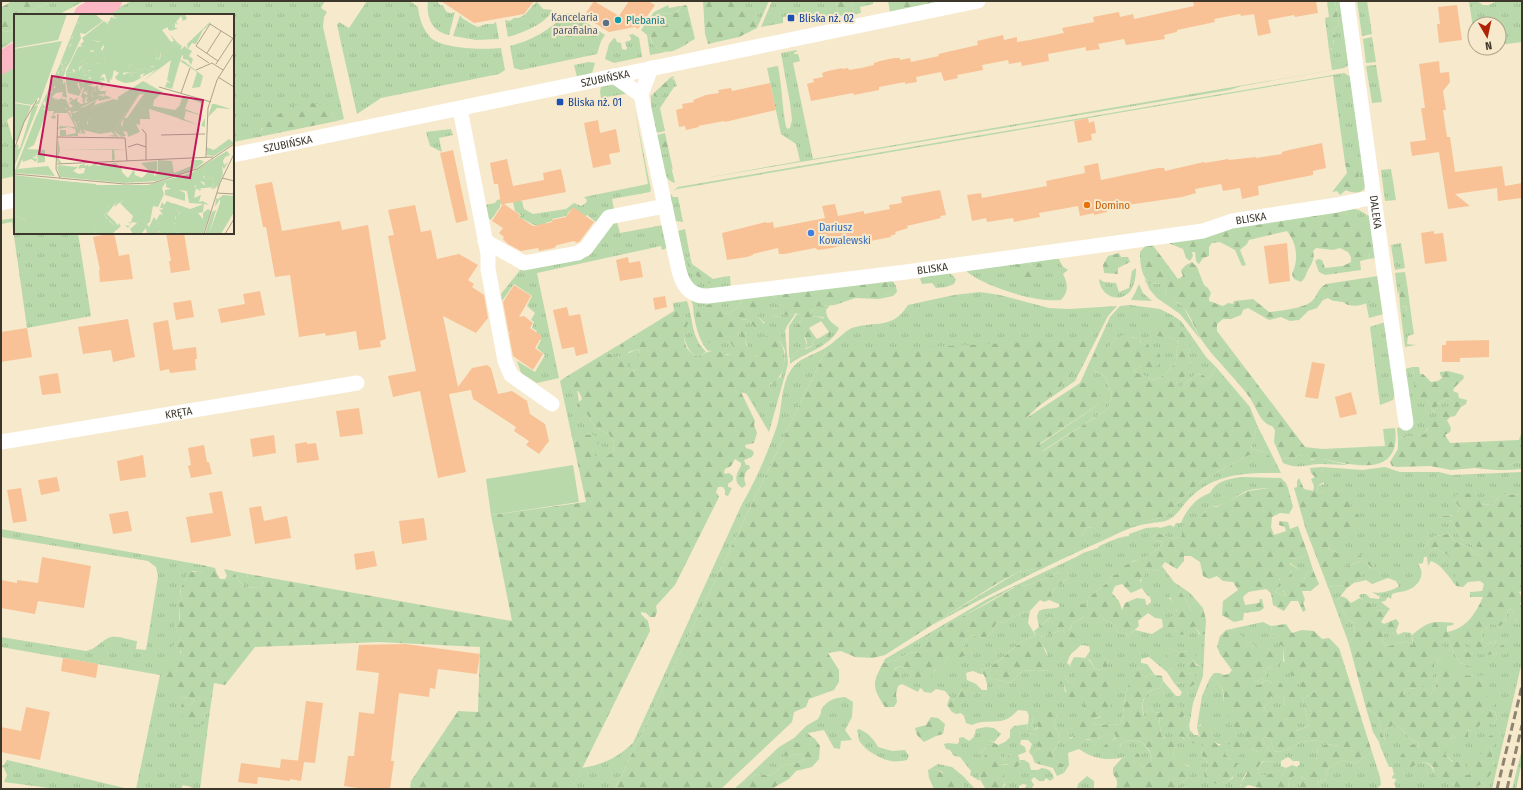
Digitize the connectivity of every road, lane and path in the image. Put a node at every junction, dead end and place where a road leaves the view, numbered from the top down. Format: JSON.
{"nodes":[{"id":1,"x":111,"y":1,"type":"edge"},
{"id":2,"x":978,"y":1,"type":"edge"},
{"id":3,"x":1347,"y":1,"type":"edge"},
{"id":4,"x":87,"y":14,"type":"edge"},
{"id":5,"x":14,"y":55,"type":"edge"},
{"id":6,"x":1,"y":63,"type":"edge"},
{"id":7,"x":651,"y":68,"type":"junction"},
{"id":8,"x":614,"y":76,"type":"junction"},
{"id":9,"x":641,"y":95,"type":"junction"},
{"id":10,"x":460,"y":109,"type":"junction"},
{"id":11,"x":234,"y":155,"type":"edge"},
{"id":12,"x":1374,"y":197,"type":"junction"},
{"id":13,"x":14,"y":200,"type":"edge"},
{"id":14,"x":1,"y":203,"type":"edge"},
{"id":15,"x":665,"y":206,"type":"junction"},
{"id":16,"x":486,"y":241,"type":"junction"},
{"id":17,"x":357,"y":382,"type":"dead end"},
{"id":18,"x":552,"y":404,"type":"dead end"},
{"id":19,"x":1406,"y":423,"type":"dead end"},
{"id":20,"x":1,"y":442,"type":"edge"}],
"edges":[{"from":1,"to":4,"type":"main road"},
{"from":2,"to":7,"type":"street","name":"SZUBIŃSKA"},
{"from":3,"to":12,"type":"street","name":"DALEKA"},
{"from":5,"to":6,"type":"main road"},
{"from":7,"to":8,"type":"street","name":"SZUBIŃSKA"},
{"from":7,"to":9,"type":"street"},
{"from":8,"to":9,"type":"street"},
{"from":8,"to":10,"type":"street","name":"SZUBIŃSKA"},
{"from":9,"to":15,"type":"street","name":"BLISKA"},
{"from":10,"to":11,"type":"street","name":"SZUBIŃSKA"},
{"from":10,"to":16,"type":"street"},
{"from":12,"to":15,"type":"street","name":"BLISKA"},
{"from":12,"to":19,"type":"street","name":"DALEKA"},
{"from":13,"to":14,"type":"street"},
{"from":15,"to":16,"type":"street"},
{"from":16,"to":18,"type":"street"},
{"from":17,"to":20,"type":"street","name":"KRĘTA"}]}
